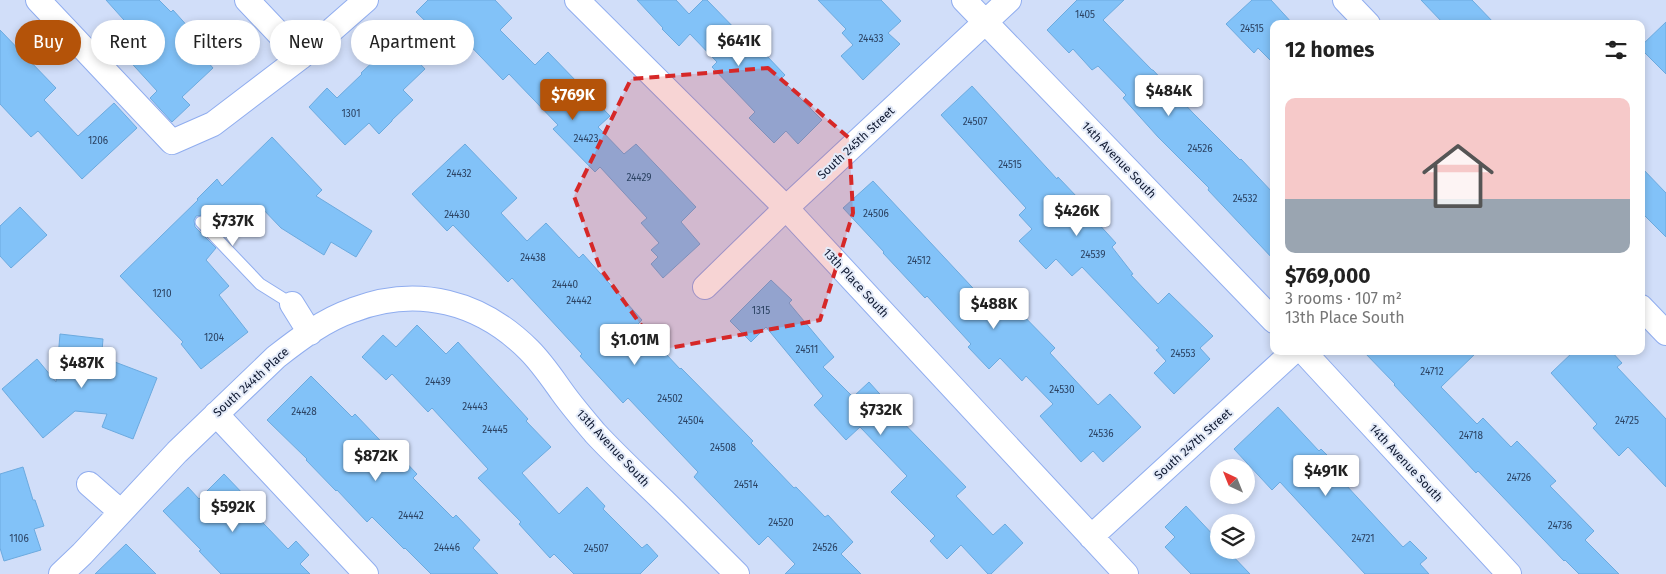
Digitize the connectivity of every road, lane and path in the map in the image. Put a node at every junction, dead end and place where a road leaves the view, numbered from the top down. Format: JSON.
{"nodes":[{"id":1,"x":38,"y":0,"type":"edge"},
{"id":2,"x":247,"y":0,"type":"edge"},
{"id":3,"x":366,"y":0,"type":"edge"},
{"id":4,"x":578,"y":0,"type":"edge"},
{"id":5,"x":964,"y":0,"type":"edge"},
{"id":6,"x":1009,"y":0,"type":"edge"},
{"id":7,"x":1345,"y":0,"type":"edge"},
{"id":8,"x":1364,"y":20,"type":"edge"},
{"id":9,"x":341,"y":22,"type":"edge"},
{"id":10,"x":986,"y":22,"type":"junction"},
{"id":11,"x":270,"y":24,"type":"edge"},
{"id":12,"x":291,"y":65,"type":"edge"},
{"id":13,"x":786,"y":208,"type":"junction"},
{"id":14,"x":201,"y":222,"type":"dead end"},
{"id":15,"x":705,"y":287,"type":"dead end"},
{"id":16,"x":292,"y":304,"type":"joint"},
{"id":17,"x":1645,"y":311,"type":"edge"},
{"id":18,"x":1270,"y":317,"type":"edge"},
{"id":19,"x":492,"y":320,"type":"joint"},
{"id":20,"x":310,"y":332,"type":"junction"},
{"id":21,"x":1666,"y":333,"type":"edge"},
{"id":22,"x":1290,"y":355,"type":"edge"},
{"id":23,"x":1307,"y":355,"type":"edge"},
{"id":24,"x":216,"y":414,"type":"junction"},
{"id":25,"x":89,"y":484,"type":"dead end"},
{"id":26,"x":121,"y":512,"type":"junction"},
{"id":27,"x":1091,"y":537,"type":"junction"},
{"id":28,"x":61,"y":574,"type":"edge"},
{"id":29,"x":366,"y":574,"type":"edge"},
{"id":30,"x":737,"y":574,"type":"edge"},
{"id":31,"x":1126,"y":574,"type":"edge"},
{"id":32,"x":1509,"y":574,"type":"edge"}],
"edges":[{"from":1,"to":12,"type":"street"},
{"from":2,"to":11,"type":"street"},
{"from":3,"to":9,"type":"street"},
{"from":4,"to":13,"type":"street","name":"13th Place South"},
{"from":5,"to":10,"type":"street","name":"14th Avenue South"},
{"from":6,"to":10,"type":"street","name":"South 245th Street"},
{"from":7,"to":8,"type":"street"},
{"from":10,"to":13,"type":"street","name":"South 245th Street"},
{"from":10,"to":18,"type":"street","name":"14th Avenue South"},
{"from":13,"to":15,"type":"street","name":"South 245th Street"},
{"from":13,"to":27,"type":"street","name":"13th Place South"},
{"from":14,"to":16,"type":"lane"},
{"from":16,"to":20,"type":"street"},
{"from":17,"to":21,"type":"street"},
{"from":19,"to":20,"type":"street","name":"South 244th Place"},
{"from":19,"to":30,"type":"street","name":"13th Avenue South"},
{"from":20,"to":24,"type":"street","name":"South 244th Place"},
{"from":22,"to":27,"type":"street","name":"South 247th Street"},
{"from":23,"to":32,"type":"street","name":"14th Avenue South"},
{"from":24,"to":26,"type":"street","name":"South 244th Place"},
{"from":24,"to":29,"type":"street"},
{"from":25,"to":26,"type":"street"},
{"from":26,"to":28,"type":"street","name":"South 244th Place"},
{"from":27,"to":31,"type":"street","name":"13th Place South"}]}
